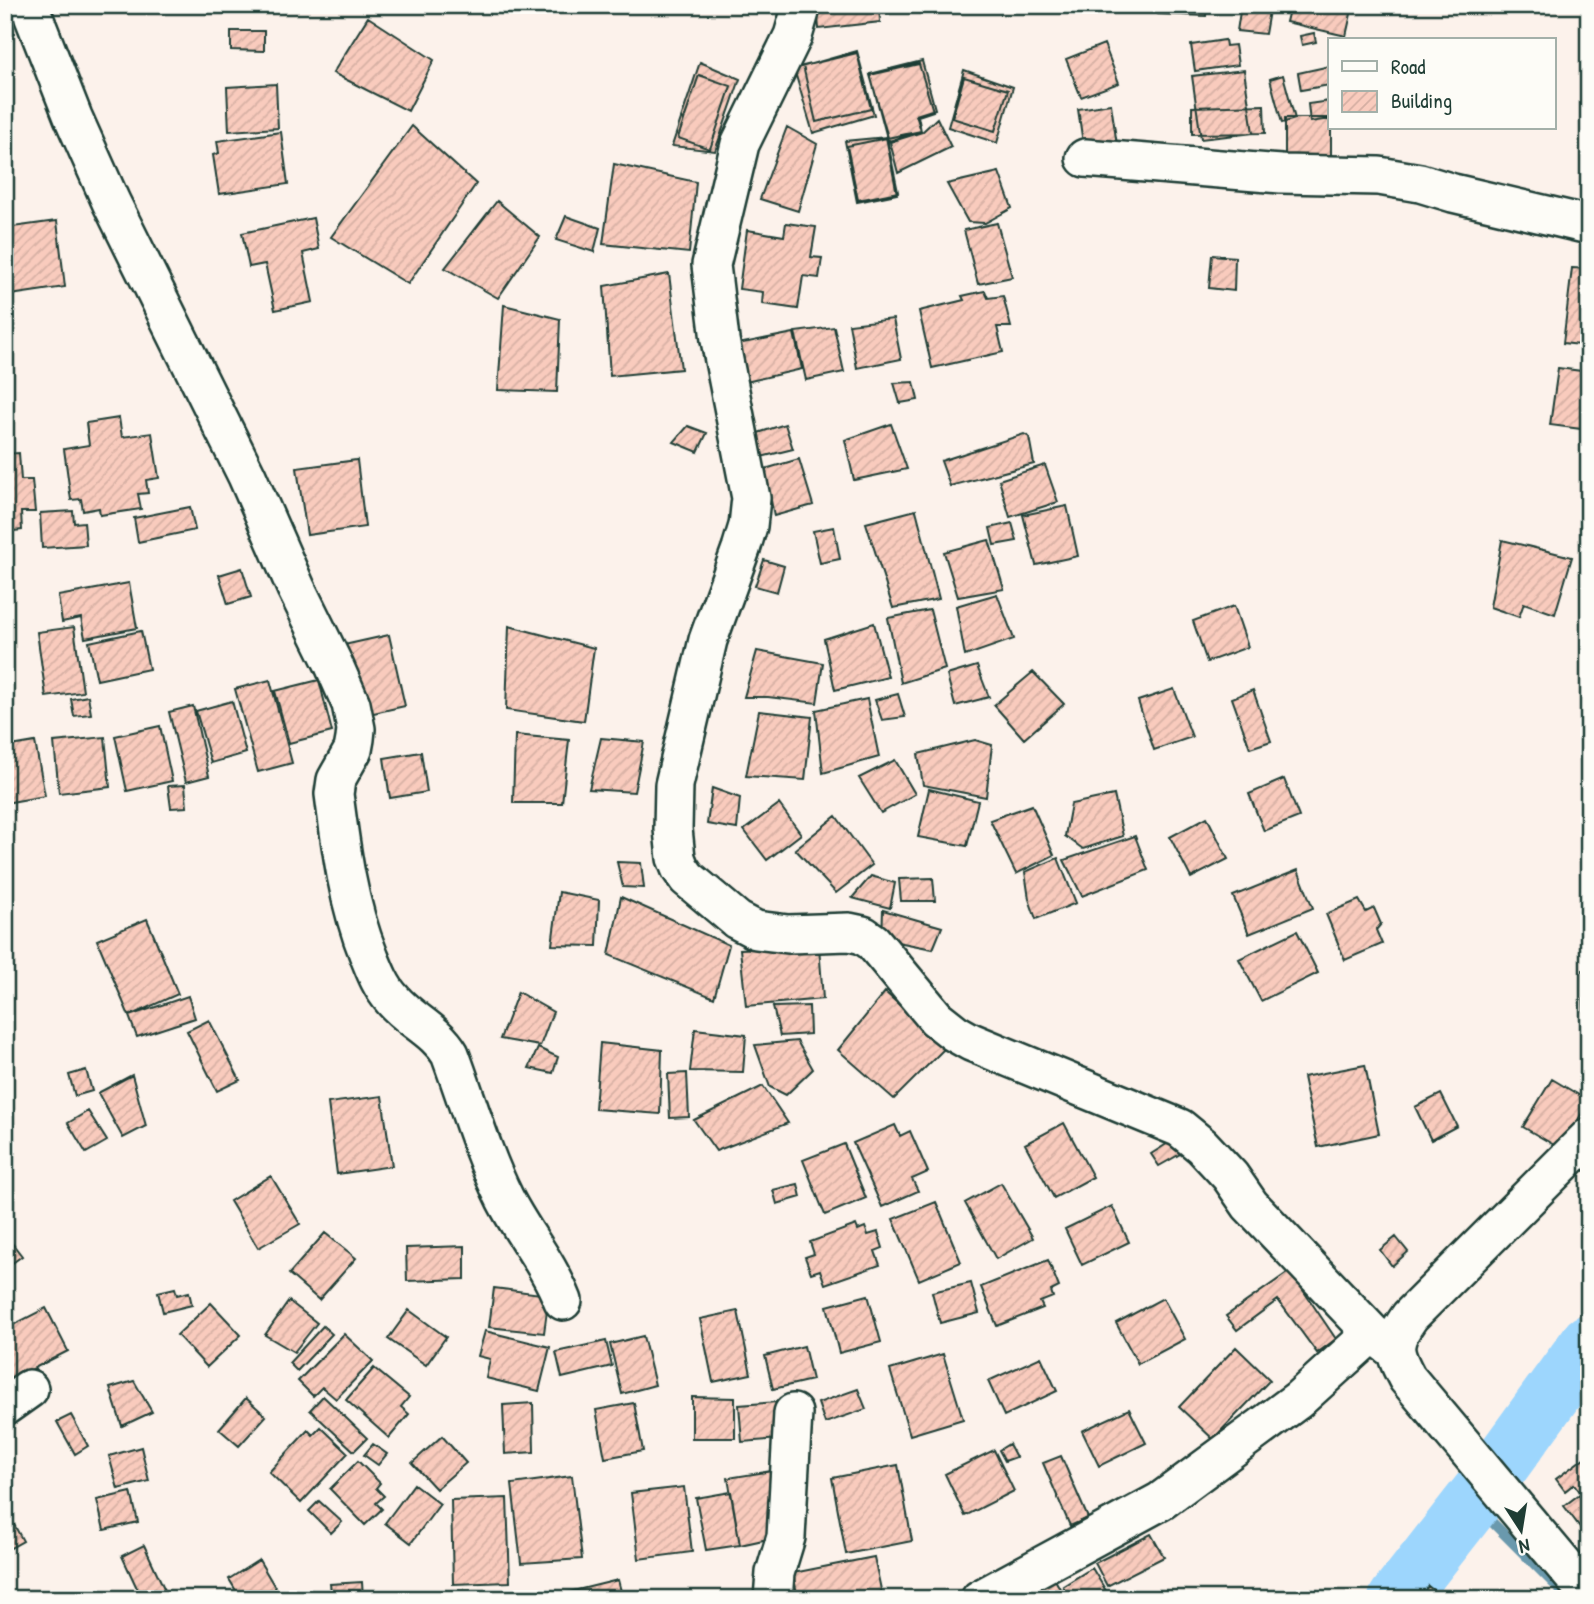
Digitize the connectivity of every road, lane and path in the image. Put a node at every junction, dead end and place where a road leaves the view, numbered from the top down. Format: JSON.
{"nodes":[{"id":1,"x":29,"y":5,"type":"edge"},
{"id":2,"x":802,"y":5,"type":"edge"},
{"id":3,"x":1085,"y":158,"type":"dead end"},
{"id":4,"x":1589,"y":225,"type":"edge"},
{"id":5,"x":1589,"y":1137,"type":"edge"},
{"id":6,"x":563,"y":1301,"type":"dead end"},
{"id":7,"x":1383,"y":1341,"type":"junction"},
{"id":8,"x":793,"y":1413,"type":"dead end"},
{"id":9,"x":1589,"y":1595,"type":"edge"},
{"id":10,"x":773,"y":1599,"type":"edge"},
{"id":11,"x":980,"y":1599,"type":"edge"}],
"edges":[{"from":1,"to":6,"type":"street"},
{"from":2,"to":7,"type":"street"},
{"from":3,"to":4,"type":"street"},
{"from":5,"to":7,"type":"street"},
{"from":7,"to":9,"type":"street"},
{"from":7,"to":11,"type":"street"},
{"from":8,"to":10,"type":"street"}]}
